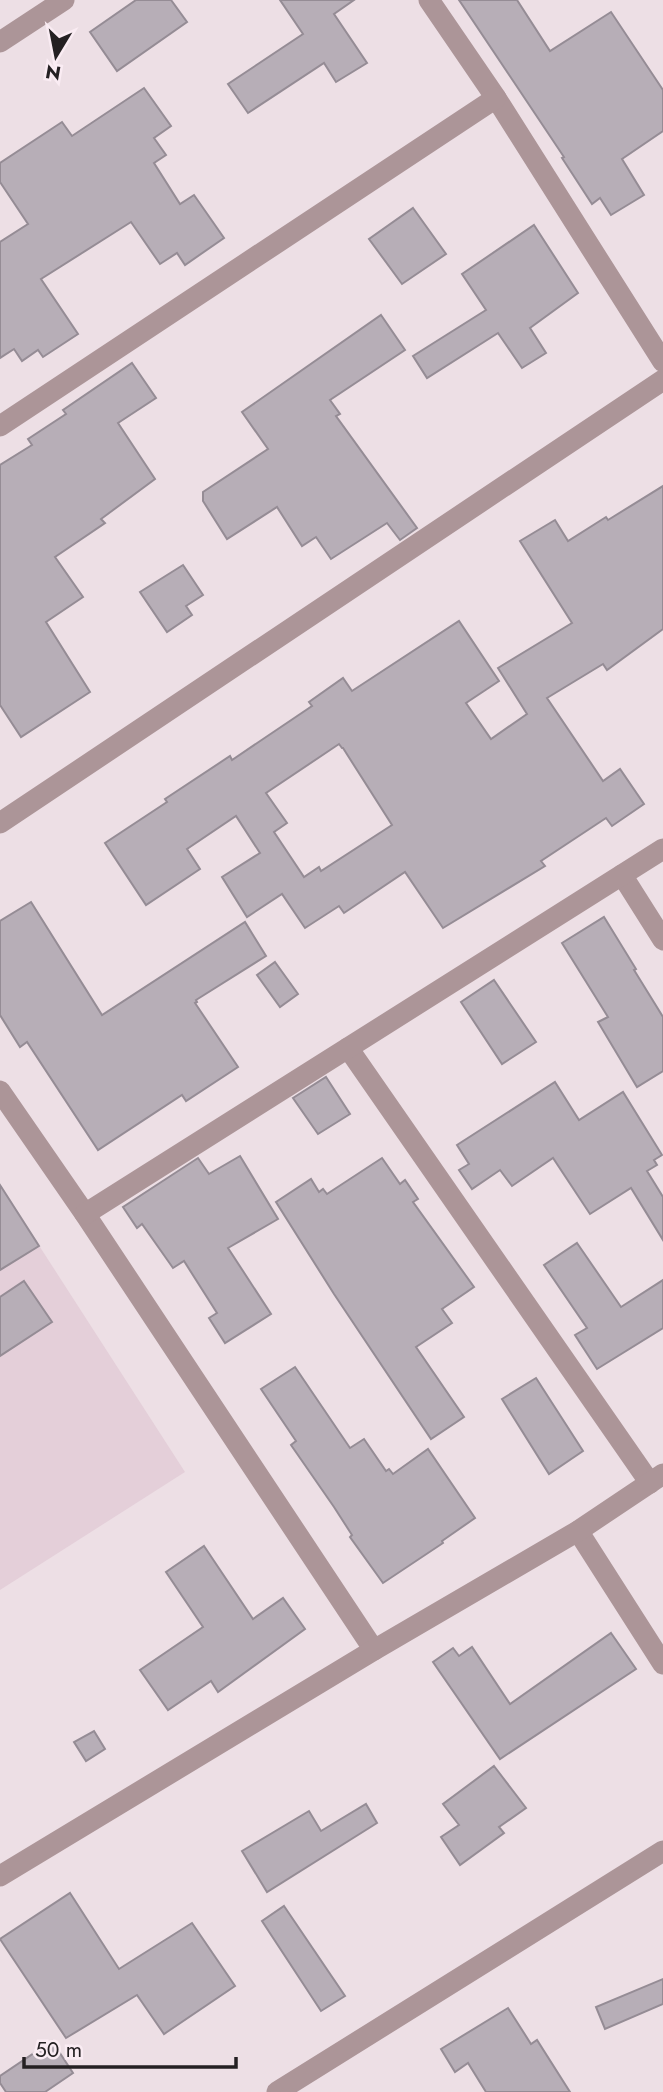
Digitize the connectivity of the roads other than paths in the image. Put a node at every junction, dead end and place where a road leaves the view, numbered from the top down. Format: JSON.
{"nodes":[{"id":1,"x":429,"y":0,"type":"edge"},
{"id":2,"x":55,"y":2,"type":"edge"},
{"id":3,"x":0,"y":42,"type":"edge"},
{"id":4,"x":496,"y":98,"type":"junction"},
{"id":5,"x":663,"y":362,"type":"edge"},
{"id":6,"x":663,"y":380,"type":"edge"},
{"id":7,"x":0,"y":426,"type":"edge"},
{"id":8,"x":0,"y":823,"type":"edge"},
{"id":9,"x":663,"y":849,"type":"edge"},
{"id":10,"x":622,"y":875,"type":"junction"},
{"id":11,"x":663,"y":940,"type":"edge"},
{"id":12,"x":348,"y":1048,"type":"junction"},
{"id":13,"x":0,"y":1091,"type":"edge"},
{"id":14,"x":85,"y":1214,"type":"junction"},
{"id":15,"x":656,"y":1478,"type":"edge"},
{"id":16,"x":578,"y":1531,"type":"junction"},
{"id":17,"x":374,"y":1650,"type":"junction"},
{"id":18,"x":663,"y":1664,"type":"edge"},
{"id":19,"x":663,"y":1851,"type":"edge"},
{"id":20,"x":0,"y":1876,"type":"edge"},
{"id":21,"x":277,"y":2092,"type":"edge"}],
"edges":[{"from":1,"to":4,"type":"street"},
{"from":2,"to":3,"type":"street"},
{"from":4,"to":5,"type":"street"},
{"from":4,"to":7,"type":"street"},
{"from":6,"to":8,"type":"street"},
{"from":9,"to":10,"type":"street"},
{"from":10,"to":11,"type":"street"},
{"from":10,"to":12,"type":"street"},
{"from":12,"to":14,"type":"street"},
{"from":12,"to":15,"type":"street"},
{"from":13,"to":14,"type":"street"},
{"from":14,"to":17,"type":"street"},
{"from":15,"to":16,"type":"street"},
{"from":16,"to":17,"type":"street"},
{"from":16,"to":18,"type":"street"},
{"from":17,"to":20,"type":"street"},
{"from":19,"to":21,"type":"street"}]}
